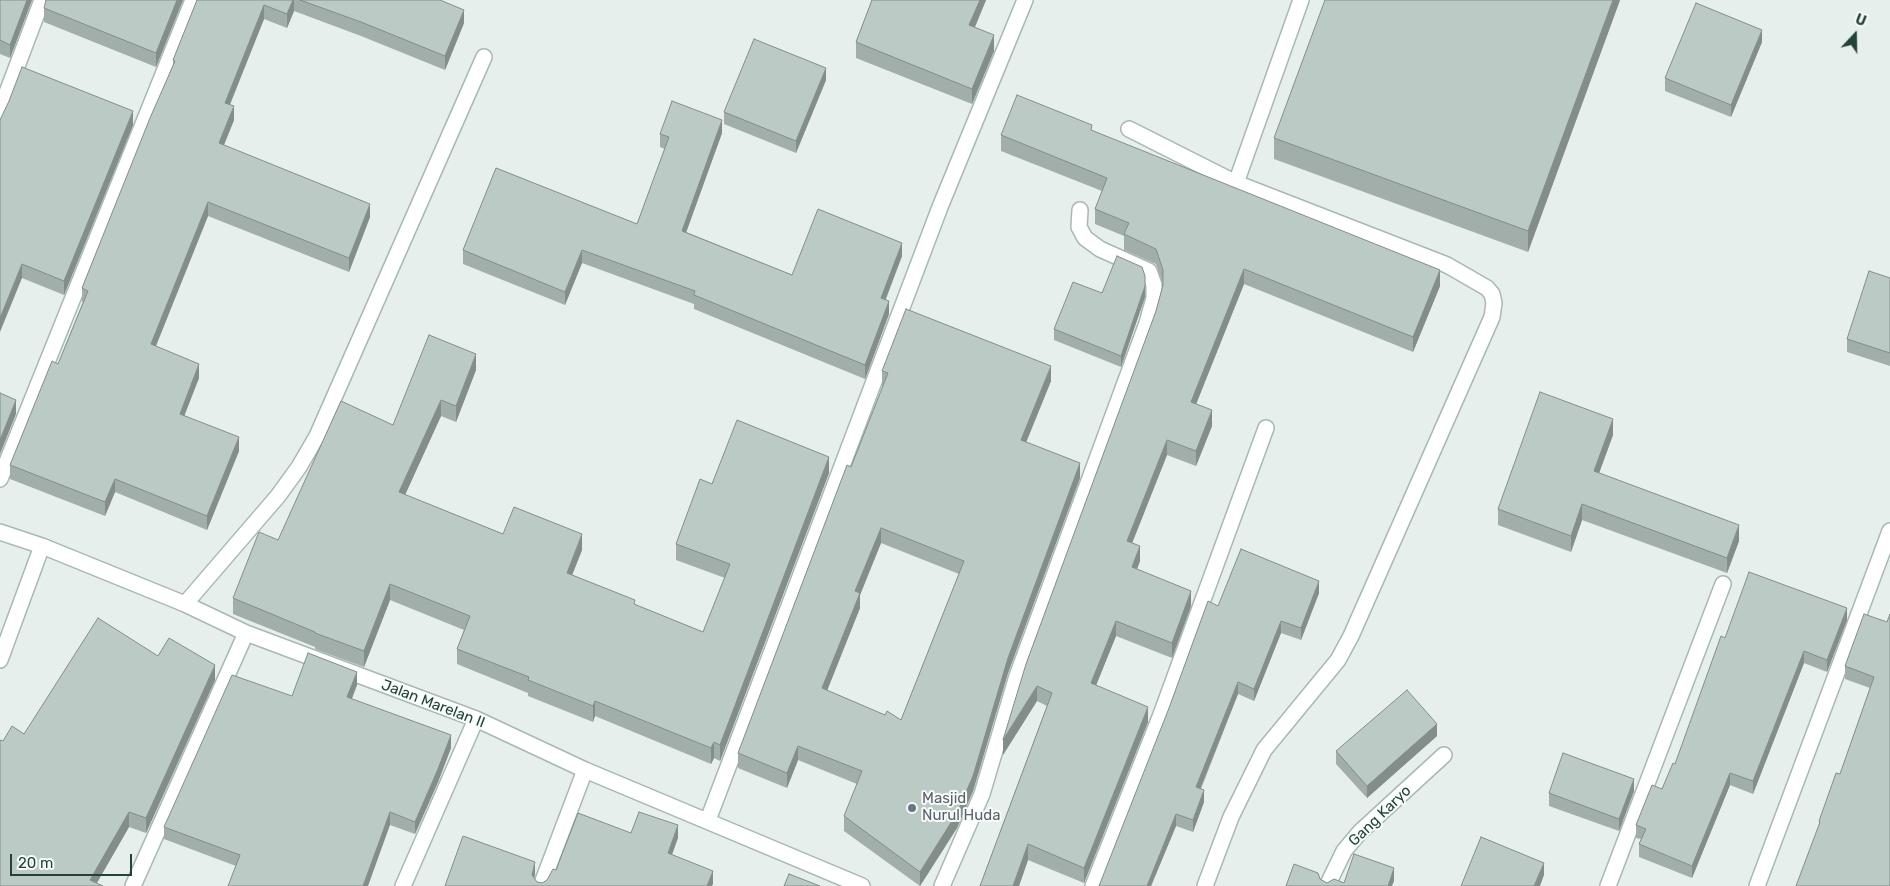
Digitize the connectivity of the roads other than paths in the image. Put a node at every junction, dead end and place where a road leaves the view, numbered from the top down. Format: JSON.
{"nodes":[{"id":1,"x":42,"y":0,"type":"edge"},
{"id":2,"x":193,"y":0,"type":"edge"},
{"id":3,"x":1025,"y":0,"type":"edge"},
{"id":4,"x":1301,"y":0,"type":"edge"},
{"id":5,"x":484,"y":57,"type":"dead end"},
{"id":6,"x":0,"y":111,"type":"edge"},
{"id":7,"x":1129,"y":129,"type":"dead end"},
{"id":8,"x":1236,"y":183,"type":"junction"},
{"id":9,"x":1080,"y":210,"type":"dead end"},
{"id":10,"x":1266,"y":428,"type":"dead end"},
{"id":11,"x":0,"y":479,"type":"edge"},
{"id":12,"x":1890,"y":530,"type":"edge"},
{"id":13,"x":0,"y":532,"type":"edge"},
{"id":14,"x":42,"y":546,"type":"junction"},
{"id":15,"x":1723,"y":584,"type":"dead end"},
{"id":16,"x":185,"y":604,"type":"junction"},
{"id":17,"x":246,"y":633,"type":"junction"},
{"id":18,"x":0,"y":660,"type":"edge"},
{"id":19,"x":476,"y":719,"type":"junction"},
{"id":20,"x":1444,"y":755,"type":"dead end"},
{"id":21,"x":585,"y":770,"type":"junction"},
{"id":22,"x":708,"y":820,"type":"junction"},
{"id":23,"x":132,"y":886,"type":"edge"},
{"id":24,"x":403,"y":886,"type":"edge"},
{"id":25,"x":541,"y":886,"type":"edge"},
{"id":26,"x":862,"y":886,"type":"edge"},
{"id":27,"x":942,"y":886,"type":"edge"},
{"id":28,"x":1092,"y":886,"type":"edge"},
{"id":29,"x":1205,"y":886,"type":"edge"},
{"id":30,"x":1327,"y":886,"type":"edge"},
{"id":31,"x":1608,"y":886,"type":"edge"},
{"id":32,"x":1757,"y":886,"type":"edge"}],
"edges":[{"from":1,"to":6,"type":"street"},
{"from":2,"to":11,"type":"street"},
{"from":3,"to":22,"type":"street"},
{"from":4,"to":8,"type":"street"},
{"from":5,"to":16,"type":"street"},
{"from":7,"to":8,"type":"street"},
{"from":8,"to":29,"type":"street"},
{"from":9,"to":27,"type":"street"},
{"from":10,"to":28,"type":"street"},
{"from":12,"to":32,"type":"street"},
{"from":13,"to":14,"type":"street","name":"Jalan Marelan II"},
{"from":14,"to":16,"type":"street","name":"Jalan Marelan II"},
{"from":14,"to":18,"type":"street"},
{"from":15,"to":31,"type":"street"},
{"from":16,"to":17,"type":"street","name":"Jalan Marelan II"},
{"from":17,"to":19,"type":"street","name":"Jalan Marelan II"},
{"from":17,"to":23,"type":"street"},
{"from":19,"to":21,"type":"street","name":"Jalan Marelan II"},
{"from":19,"to":24,"type":"street"},
{"from":20,"to":30,"type":"street","name":"Gang Karyo"},
{"from":21,"to":22,"type":"street","name":"Jalan Marelan II"},
{"from":21,"to":25,"type":"street"},
{"from":22,"to":26,"type":"street","name":"Jalan Marelan II"}]}
